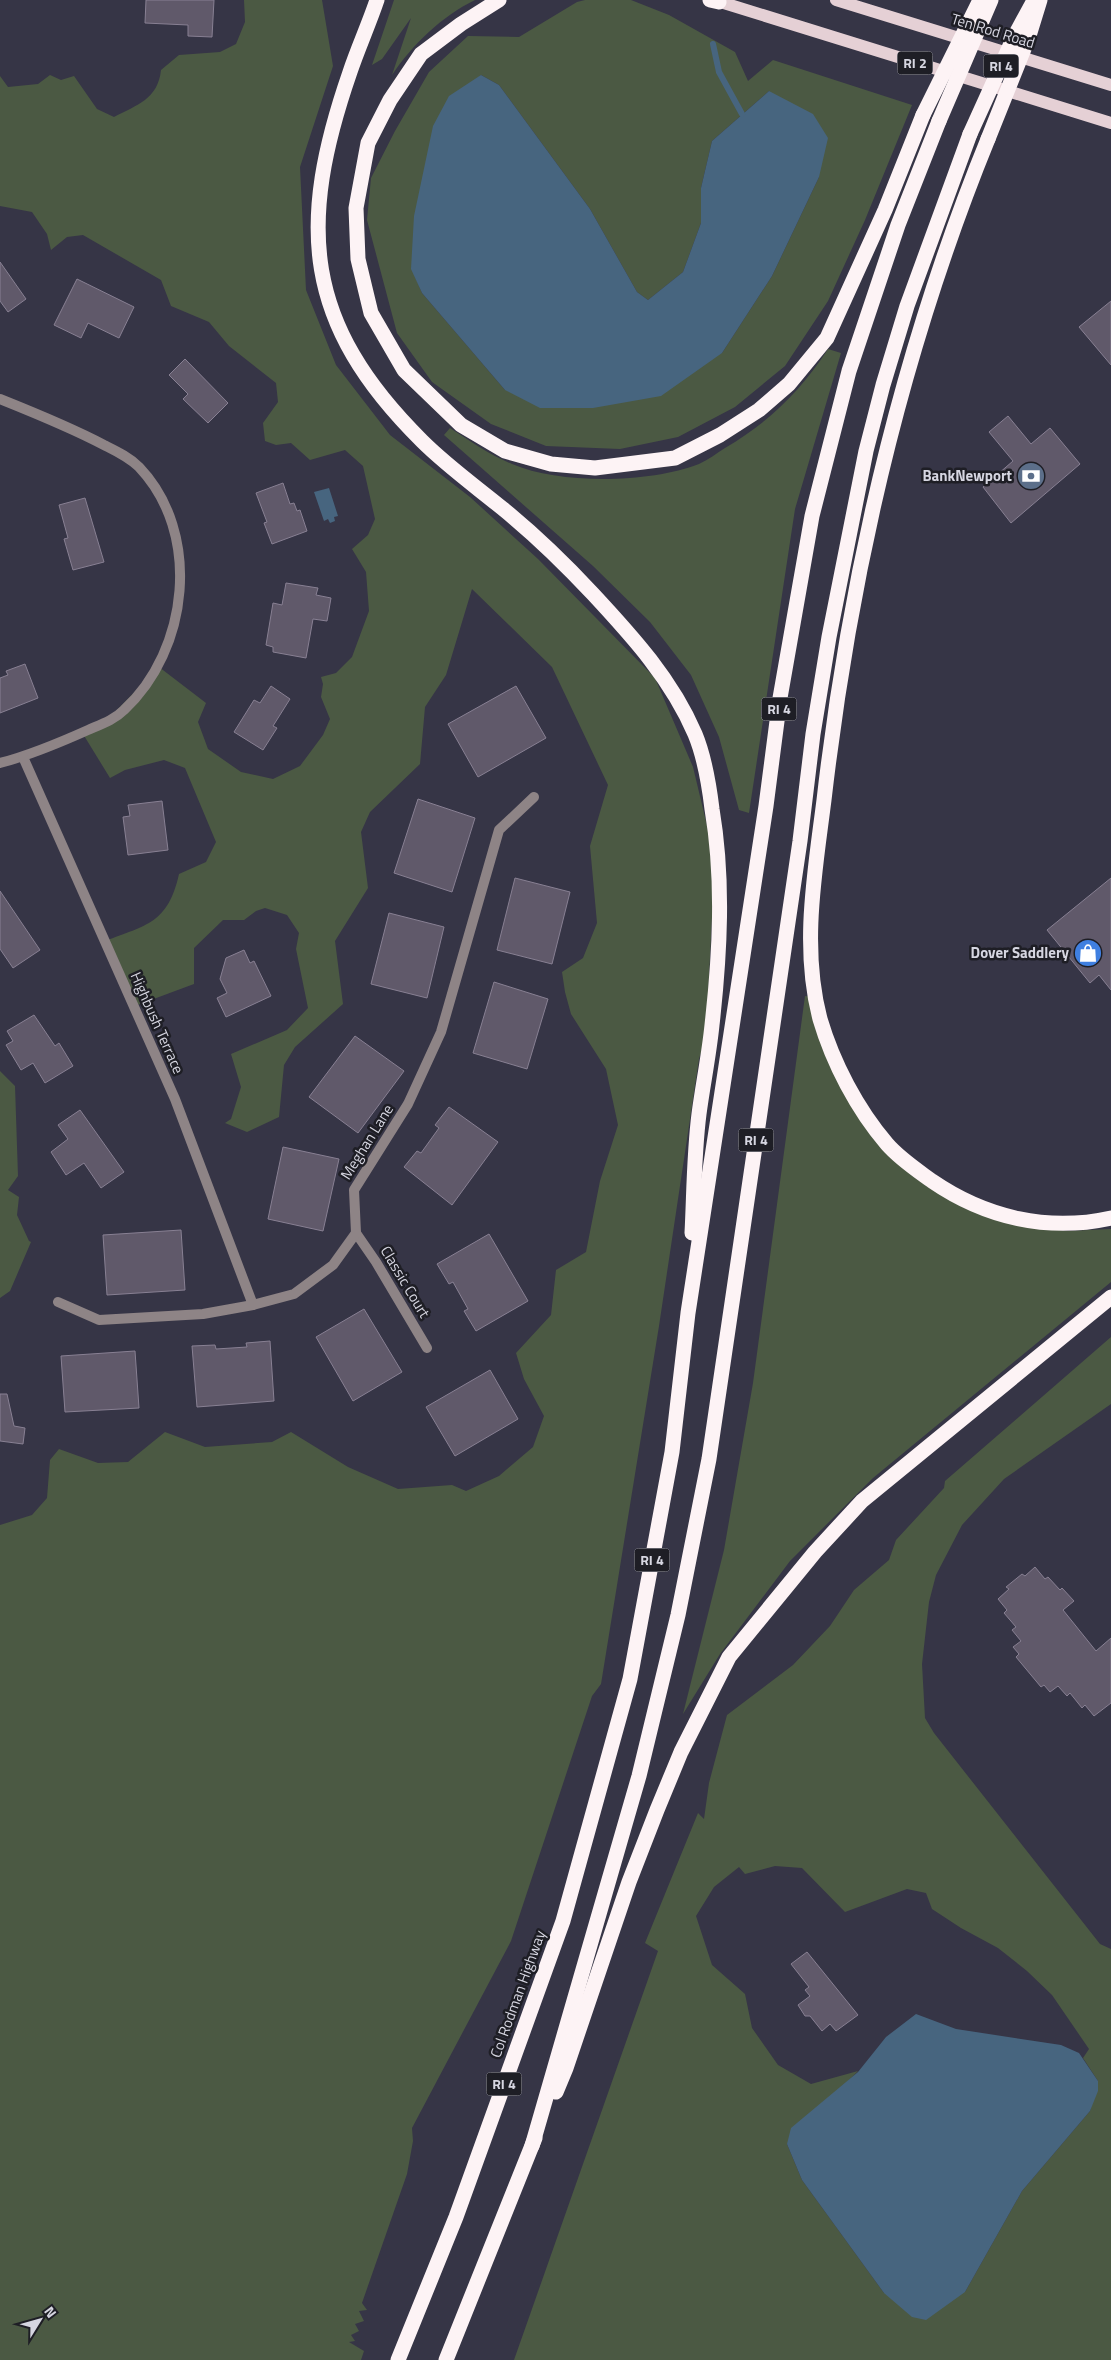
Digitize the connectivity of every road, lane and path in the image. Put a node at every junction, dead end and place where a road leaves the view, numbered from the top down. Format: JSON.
{"nodes":[{"id":1,"x":377,"y":0,"type":"edge"},
{"id":2,"x":499,"y":0,"type":"edge"},
{"id":3,"x":836,"y":0,"type":"edge"},
{"id":4,"x":980,"y":0,"type":"edge"},
{"id":5,"x":991,"y":0,"type":"edge"},
{"id":6,"x":1034,"y":0,"type":"edge"},
{"id":7,"x":1040,"y":0,"type":"edge"},
{"id":8,"x":714,"y":1,"type":"edge"},
{"id":9,"x":1111,"y":85,"type":"edge"},
{"id":10,"x":1111,"y":123,"type":"edge"},
{"id":11,"x":0,"y":399,"type":"edge"},
{"id":12,"x":23,"y":757,"type":"junction"},
{"id":13,"x":0,"y":763,"type":"edge"},
{"id":14,"x":534,"y":797,"type":"dead end"},
{"id":15,"x":1111,"y":1218,"type":"edge"},
{"id":16,"x":356,"y":1233,"type":"junction"},
{"id":17,"x":1111,"y":1297,"type":"edge"},
{"id":18,"x":58,"y":1302,"type":"dead end"},
{"id":19,"x":253,"y":1305,"type":"junction"},
{"id":20,"x":688,"y":1313,"type":"junction"},
{"id":21,"x":427,"y":1348,"type":"dead end"},
{"id":22,"x":532,"y":2146,"type":"junction"},
{"id":23,"x":398,"y":2360,"type":"edge"},
{"id":24,"x":446,"y":2360,"type":"edge"}],
"edges":[{"from":1,"to":20,"type":"highway"},
{"from":2,"to":4,"type":"highway","bridge":true},
{"from":3,"to":9,"type":"main road","name":"Ten Rod Road","number":"RI 2"},
{"from":5,"to":20,"type":"highway","number":"RI 4","bridge":true},
{"from":6,"to":22,"type":"highway","number":"RI 4","bridge":true},
{"from":7,"to":15,"type":"highway","bridge":true},
{"from":8,"to":10,"type":"main road","number":"RI 2"},
{"from":11,"to":12,"type":"street"},
{"from":12,"to":13,"type":"street"},
{"from":12,"to":19,"type":"street","name":"Highbush Terrace"},
{"from":14,"to":16,"type":"street","name":"Meghan Lane"},
{"from":16,"to":19,"type":"street"},
{"from":16,"to":21,"type":"street","name":"Classic Court"},
{"from":17,"to":22,"type":"highway"},
{"from":18,"to":19,"type":"street"},
{"from":20,"to":23,"type":"highway","name":"Col Rodman Highway","number":"RI 4"},
{"from":22,"to":24,"type":"highway","number":"RI 4"}]}
